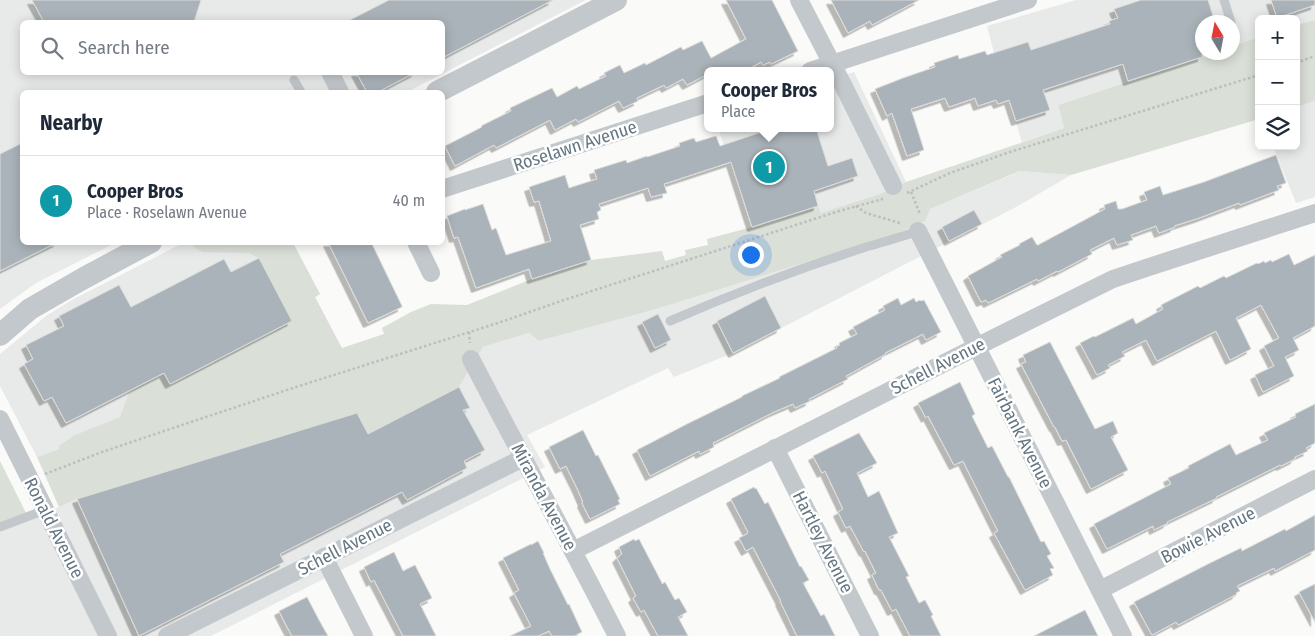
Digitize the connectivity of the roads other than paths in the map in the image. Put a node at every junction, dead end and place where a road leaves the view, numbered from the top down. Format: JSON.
{"nodes":[{"id":1,"x":616,"y":0,"type":"edge"},
{"id":2,"x":799,"y":0,"type":"edge"},
{"id":3,"x":1028,"y":0,"type":"edge"},
{"id":4,"x":1224,"y":0,"type":"edge"},
{"id":5,"x":1229,"y":15,"type":"edge"},
{"id":6,"x":832,"y":64,"type":"junction"},
{"id":7,"x":823,"y":67,"type":"edge"},
{"id":8,"x":833,"y":67,"type":"edge"},
{"id":9,"x":834,"y":68,"type":"edge"},
{"id":10,"x":332,"y":75,"type":"edge"},
{"id":11,"x":294,"y":80,"type":"dead end"},
{"id":12,"x":300,"y":90,"type":"edge"},
{"id":13,"x":339,"y":90,"type":"edge"},
{"id":14,"x":441,"y":90,"type":"edge"},
{"id":15,"x":704,"y":105,"type":"edge"},
{"id":16,"x":445,"y":188,"type":"edge"},
{"id":17,"x":895,"y":192,"type":"road end"},
{"id":18,"x":1315,"y":213,"type":"edge"},
{"id":19,"x":917,"y":221,"type":"joint"},
{"id":20,"x":145,"y":245,"type":"edge"},
{"id":21,"x":417,"y":245,"type":"edge"},
{"id":22,"x":431,"y":273,"type":"dead end"},
{"id":23,"x":670,"y":321,"type":"dead end"},
{"id":24,"x":0,"y":335,"type":"edge"},
{"id":25,"x":976,"y":347,"type":"junction"},
{"id":26,"x":471,"y":359,"type":"dead end"},
{"id":27,"x":0,"y":419,"type":"edge"},
{"id":28,"x":775,"y":448,"type":"junction"},
{"id":29,"x":523,"y":458,"type":"junction"},
{"id":30,"x":1315,"y":479,"type":"edge"},
{"id":31,"x":45,"y":510,"type":"junction"},
{"id":32,"x":0,"y":527,"type":"edge"},
{"id":33,"x":573,"y":550,"type":"junction"},
{"id":34,"x":324,"y":557,"type":"junction"},
{"id":35,"x":1100,"y":590,"type":"junction"},
{"id":36,"x":108,"y":636,"type":"edge"},
{"id":37,"x":167,"y":636,"type":"edge"},
{"id":38,"x":364,"y":636,"type":"edge"},
{"id":39,"x":617,"y":636,"type":"edge"},
{"id":40,"x":870,"y":636,"type":"edge"},
{"id":41,"x":1123,"y":636,"type":"edge"}],
"edges":[{"from":1,"to":14,"type":"street"},
{"from":2,"to":6,"type":"street"},
{"from":3,"to":6,"type":"street"},
{"from":4,"to":5,"type":"lane"},
{"from":6,"to":7,"type":"street"},
{"from":6,"to":8,"type":"street"},
{"from":9,"to":17,"type":"street"},
{"from":10,"to":13,"type":"street"},
{"from":11,"to":12,"type":"lane"},
{"from":15,"to":16,"type":"street","name":"Roselawn Avenue"},
{"from":18,"to":25,"type":"street","name":"Schell Avenue"},
{"from":19,"to":23,"type":"lane"},
{"from":19,"to":25,"type":"street","name":"Fairbank Avenue"},
{"from":20,"to":24,"type":"street"},
{"from":21,"to":22,"type":"street"},
{"from":25,"to":28,"type":"street","name":"Schell Avenue"},
{"from":25,"to":35,"type":"street","name":"Fairbank Avenue"},
{"from":26,"to":29,"type":"street","name":"Miranda Avenue"},
{"from":27,"to":31,"type":"street","name":"Ronald Avenue"},
{"from":28,"to":33,"type":"street","name":"Schell Avenue"},
{"from":28,"to":40,"type":"street","name":"Hartley Avenue"},
{"from":29,"to":33,"type":"street","name":"Miranda Avenue"},
{"from":29,"to":34,"type":"street","name":"Schell Avenue"},
{"from":30,"to":35,"type":"street","name":"Bowie Avenue"},
{"from":31,"to":32,"type":"lane"},
{"from":31,"to":36,"type":"street","name":"Ronald Avenue"},
{"from":33,"to":39,"type":"street","name":"Miranda Avenue"},
{"from":34,"to":37,"type":"street","name":"Schell Avenue"},
{"from":34,"to":38,"type":"street"},
{"from":35,"to":41,"type":"street","name":"Fairbank Avenue"}]}
